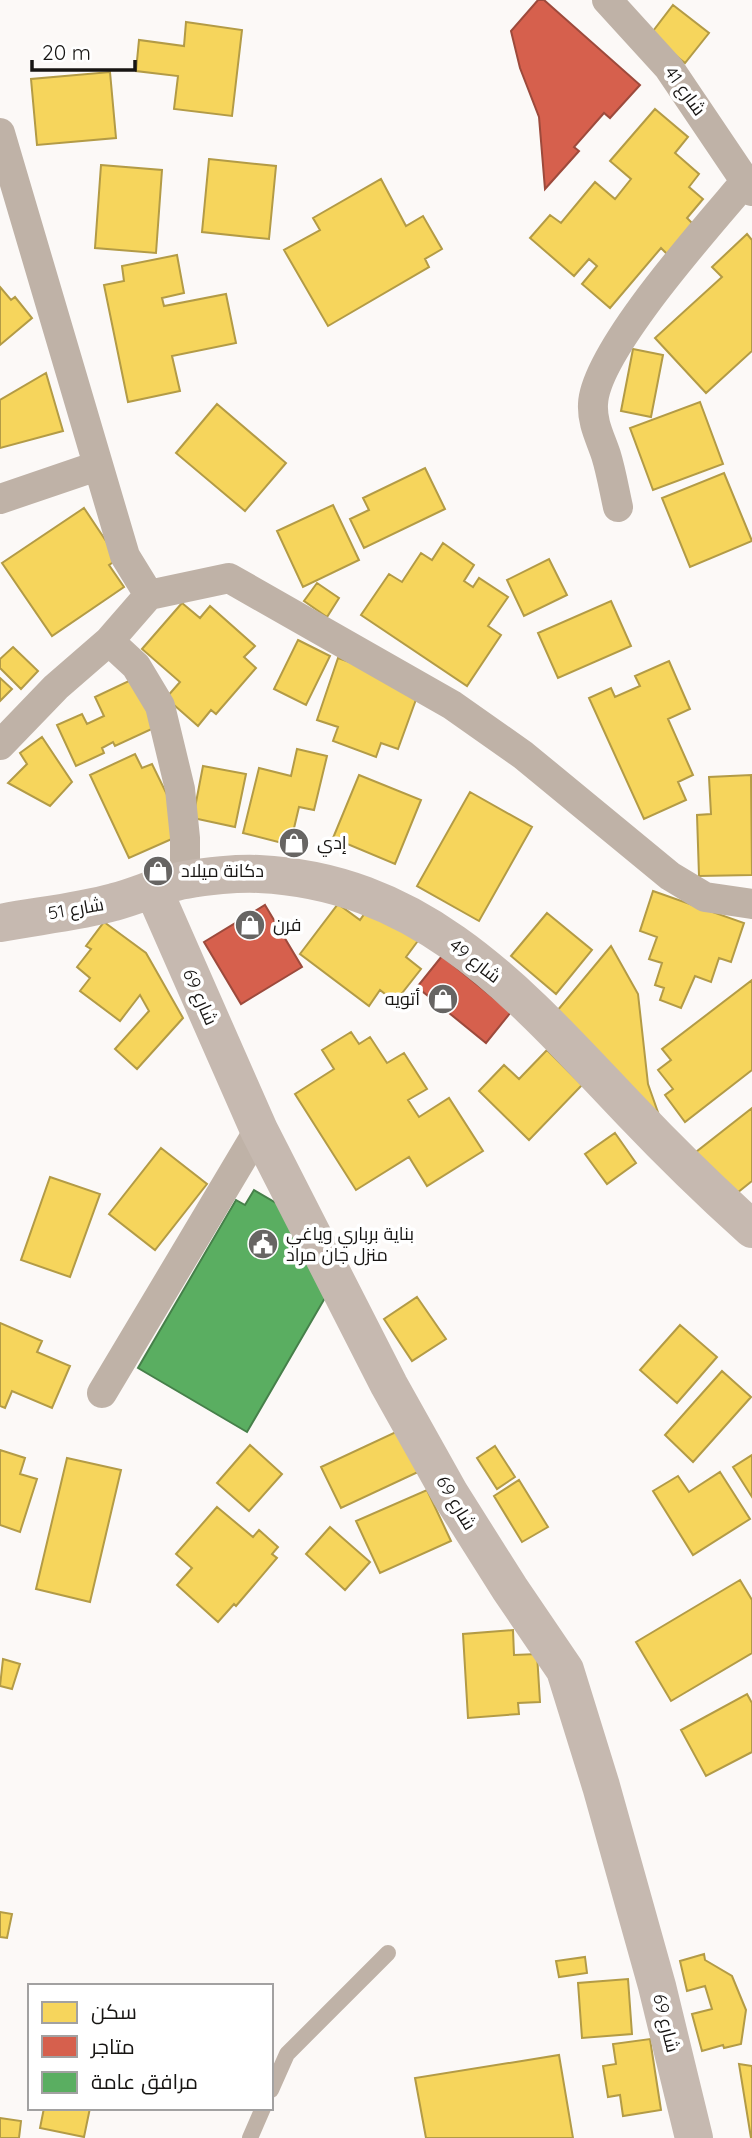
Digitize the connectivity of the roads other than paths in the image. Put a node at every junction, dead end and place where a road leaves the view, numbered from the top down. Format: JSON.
{"nodes":[{"id":1,"x":607,"y":0,"type":"edge"},
{"id":2,"x":0,"y":134,"type":"edge"},
{"id":3,"x":748,"y":187,"type":"edge"},
{"id":4,"x":97,"y":466,"type":"junction"},
{"id":5,"x":0,"y":499,"type":"edge"},
{"id":6,"x":618,"y":506,"type":"dead end"},
{"id":7,"x":149,"y":595,"type":"junction"},
{"id":8,"x":109,"y":641,"type":"junction"},
{"id":9,"x":0,"y":745,"type":"edge"},
{"id":10,"x":169,"y":885,"type":"junction"},
{"id":11,"x":113,"y":903,"type":"junction"},
{"id":12,"x":752,"y":904,"type":"edge"},
{"id":13,"x":0,"y":923,"type":"edge"},
{"id":14,"x":0,"y":950,"type":"edge"},
{"id":15,"x":258,"y":1130,"type":"junction"},
{"id":16,"x":752,"y":1229,"type":"edge"},
{"id":17,"x":103,"y":1393,"type":"dead end"},
{"id":18,"x":388,"y":1953,"type":"dead end"},
{"id":19,"x":273,"y":2086,"type":"edge"},
{"id":20,"x":262,"y":2110,"type":"edge"},
{"id":21,"x":250,"y":2138,"type":"edge"},
{"id":22,"x":694,"y":2138,"type":"edge"}],
"edges":[{"from":1,"to":3,"type":"street","name":"شارع 41"},
{"from":2,"to":4,"type":"street"},
{"from":3,"to":6,"type":"street"},
{"from":4,"to":5,"type":"street"},
{"from":4,"to":7,"type":"street"},
{"from":7,"to":8,"type":"street"},
{"from":7,"to":12,"type":"street"},
{"from":8,"to":9,"type":"street"},
{"from":8,"to":10,"type":"street"},
{"from":10,"to":11,"type":"street","name":"شارع 49"},
{"from":10,"to":15,"type":"street","name":"شارع 69"},
{"from":10,"to":16,"type":"street","name":"شارع 49"},
{"from":11,"to":13,"type":"street","name":"شارع 51"},
{"from":11,"to":14,"type":"street","name":"شارع 51"},
{"from":15,"to":17,"type":"street"},
{"from":15,"to":22,"type":"street","name":"شارع 69"},
{"from":18,"to":19,"type":"lane"},
{"from":20,"to":21,"type":"lane"}]}
